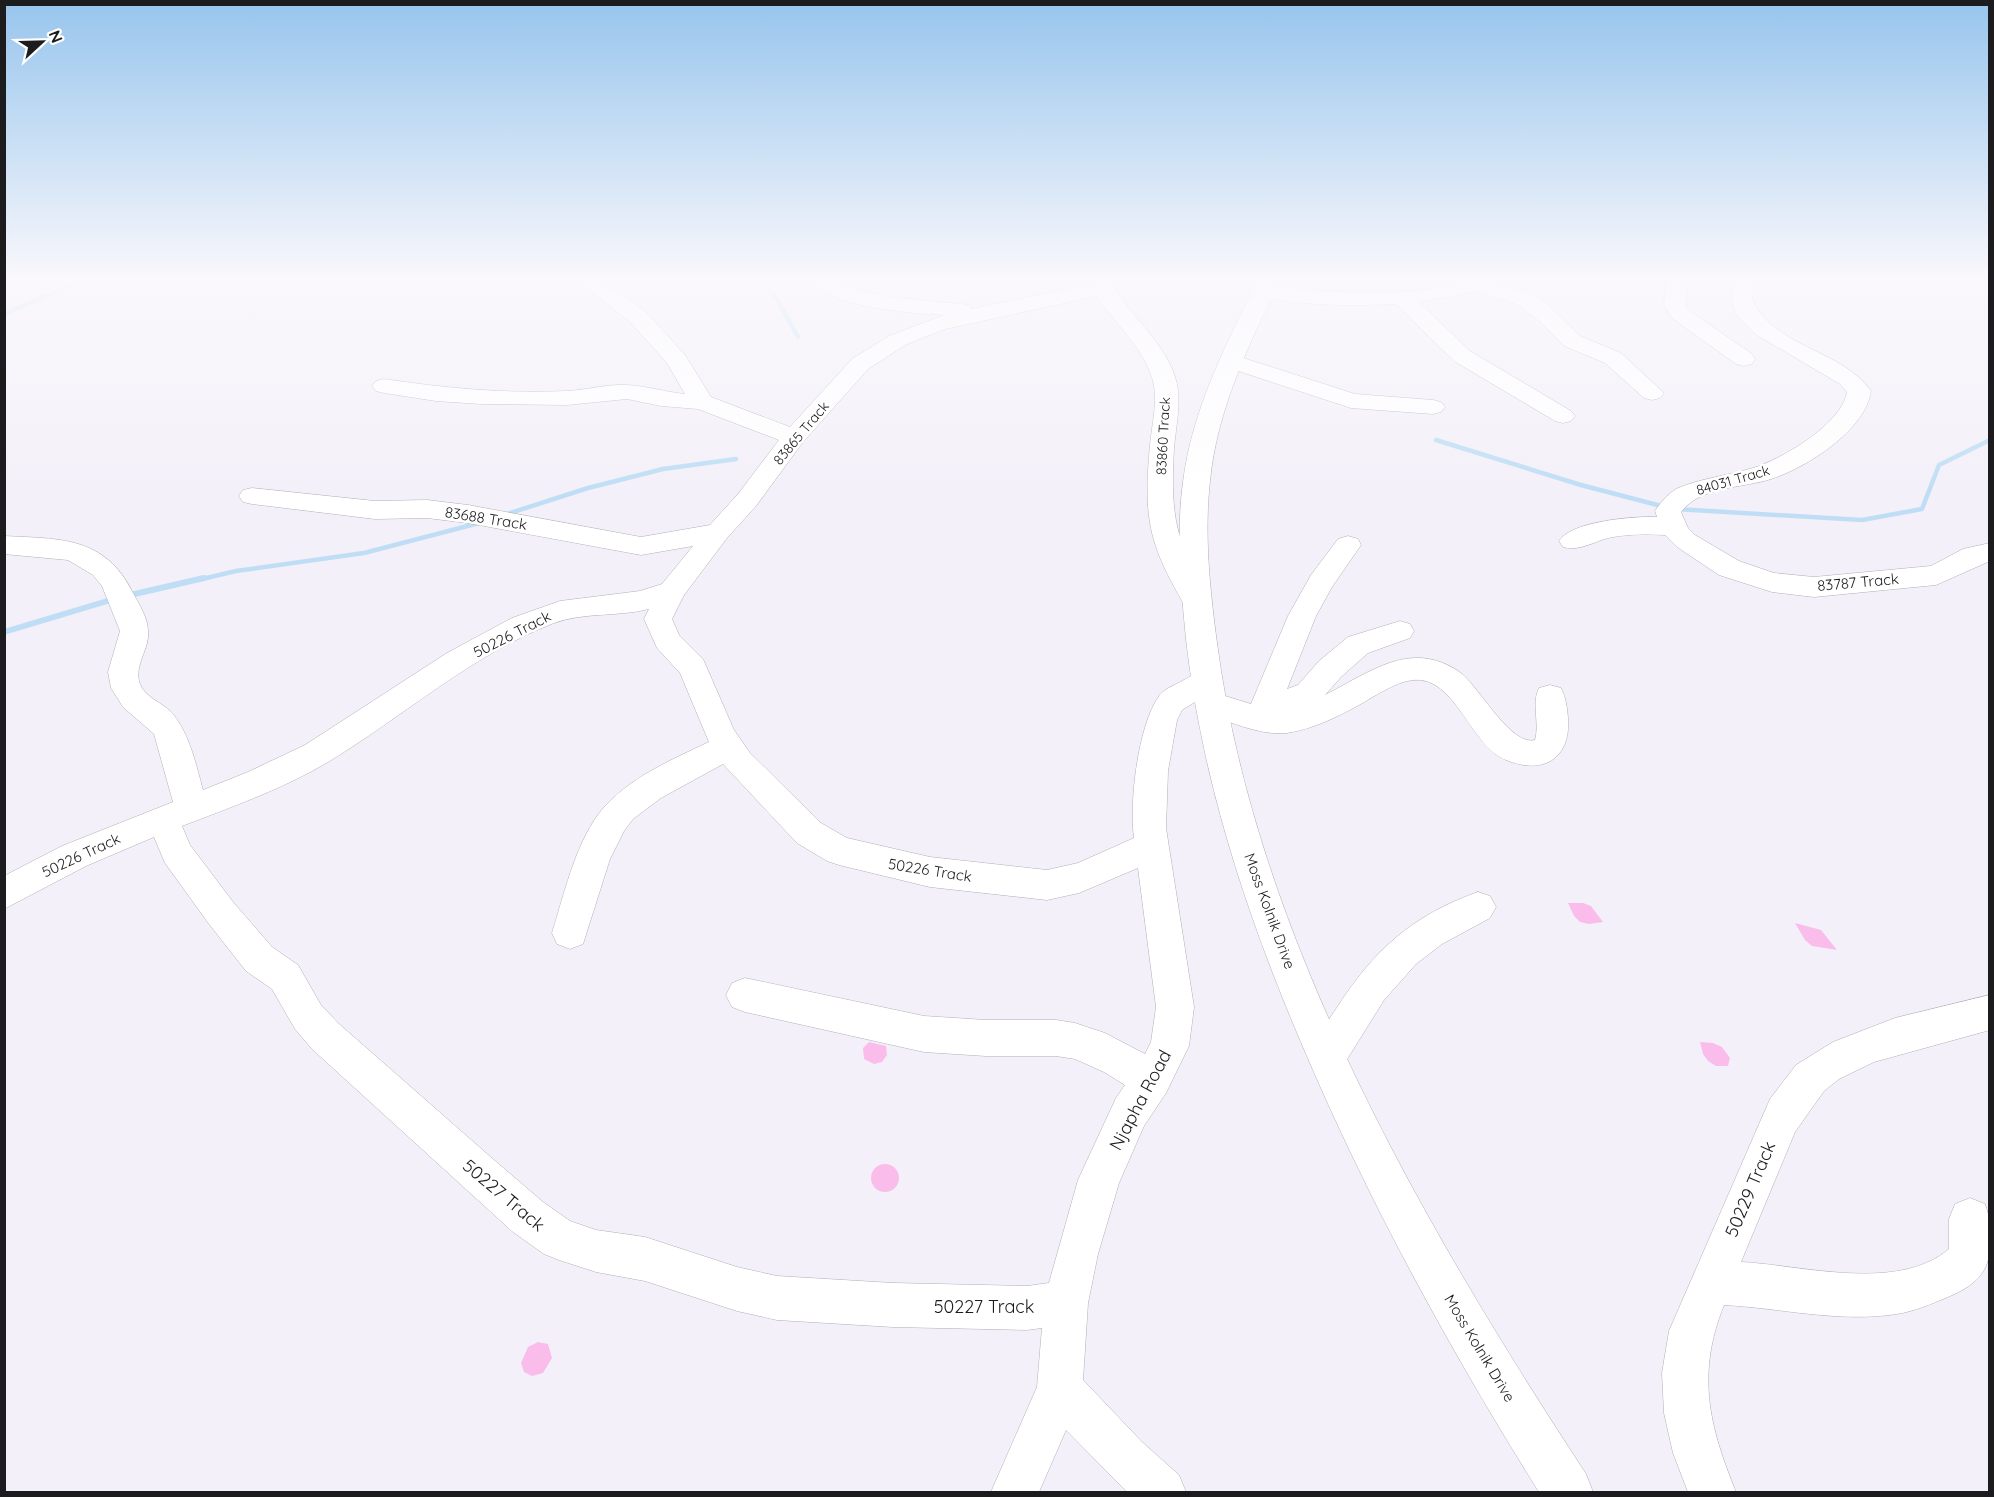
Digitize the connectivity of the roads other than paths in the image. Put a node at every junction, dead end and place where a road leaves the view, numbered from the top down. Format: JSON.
{"nodes":[{"id":1,"x":668,"y":350,"type":"edge"},
{"id":2,"x":881,"y":350,"type":"edge"},
{"id":3,"x":1149,"y":350,"type":"edge"},
{"id":4,"x":1236,"y":350,"type":"edge"},
{"id":5,"x":1455,"y":350,"type":"edge"},
{"id":6,"x":1593,"y":350,"type":"edge"},
{"id":7,"x":1733,"y":350,"type":"edge"},
{"id":8,"x":1798,"y":350,"type":"edge"},
{"id":9,"x":1744,"y":358,"type":"dead end"},
{"id":10,"x":1231,"y":361,"type":"junction"},
{"id":11,"x":384,"y":386,"type":"dead end"},
{"id":12,"x":1652,"y":393,"type":"dead end"},
{"id":13,"x":702,"y":402,"type":"junction"},
{"id":14,"x":1433,"y":406,"type":"dead end"},
{"id":15,"x":1563,"y":416,"type":"dead end"},
{"id":16,"x":794,"y":437,"type":"junction"},
{"id":17,"x":252,"y":496,"type":"dead end"},
{"id":18,"x":1673,"y":526,"type":"junction"},
{"id":19,"x":718,"y":532,"type":"junction"},
{"id":20,"x":1572,"y":541,"type":"dead end"},
{"id":21,"x":4,"y":545,"type":"edge"},
{"id":22,"x":1348,"y":545,"type":"dead end"},
{"id":23,"x":1989,"y":552,"type":"edge"},
{"id":24,"x":672,"y":591,"type":"junction"},
{"id":25,"x":1198,"y":604,"type":"junction"},
{"id":26,"x":1401,"y":631,"type":"dead end"},
{"id":27,"x":1550,"y":696,"type":"dead end"},
{"id":28,"x":1231,"y":701,"type":"junction"},
{"id":29,"x":729,"y":746,"type":"junction"},
{"id":30,"x":177,"y":814,"type":"junction"},
{"id":31,"x":1151,"y":845,"type":"junction"},
{"id":32,"x":4,"y":894,"type":"edge"},
{"id":33,"x":1478,"y":907,"type":"dead end"},
{"id":34,"x":570,"y":933,"type":"dead end"},
{"id":35,"x":745,"y":995,"type":"dead end"},
{"id":36,"x":1989,"y":1012,"type":"edge"},
{"id":37,"x":1327,"y":1056,"type":"junction"},
{"id":38,"x":1152,"y":1080,"type":"junction"},
{"id":39,"x":1970,"y":1219,"type":"dead end"},
{"id":40,"x":1711,"y":1283,"type":"junction"},
{"id":41,"x":1066,"y":1303,"type":"junction"},
{"id":42,"x":1060,"y":1389,"type":"junction"},
{"id":43,"x":1015,"y":1492,"type":"edge"},
{"id":44,"x":1162,"y":1492,"type":"edge"},
{"id":45,"x":1568,"y":1492,"type":"edge"},
{"id":46,"x":1712,"y":1492,"type":"edge"}],
"edges":[{"from":1,"to":13,"type":"street"},
{"from":2,"to":16,"type":"street","name":"83865 Track"},
{"from":3,"to":25,"type":"street","name":"83860 Track"},
{"from":4,"to":10,"type":"main road","name":"Moss Kolnik Drive"},
{"from":5,"to":15,"type":"street"},
{"from":6,"to":12,"type":"street"},
{"from":7,"to":9,"type":"street"},
{"from":8,"to":18,"type":"street","name":"84031 Track"},
{"from":10,"to":14,"type":"street"},
{"from":10,"to":25,"type":"main road","name":"Moss Kolnik Drive"},
{"from":11,"to":13,"type":"street"},
{"from":13,"to":16,"type":"street"},
{"from":16,"to":19,"type":"street","name":"83865 Track"},
{"from":17,"to":19,"type":"street","name":"83688 Track"},
{"from":18,"to":20,"type":"street"},
{"from":18,"to":23,"type":"street","name":"83787 Track"},
{"from":19,"to":24,"type":"street","name":"83865 Track"},
{"from":21,"to":30,"type":"street","name":"50227 Track"},
{"from":22,"to":28,"type":"street"},
{"from":24,"to":29,"type":"street","name":"50226 Track"},
{"from":24,"to":30,"type":"street","name":"50226 Track"},
{"from":25,"to":28,"type":"main road","name":"Moss Kolnik Drive"},
{"from":26,"to":28,"type":"street","name":"Njapha Road"},
{"from":27,"to":28,"type":"street"},
{"from":28,"to":31,"type":"street","name":"Njapha Road"},
{"from":28,"to":37,"type":"main road","name":"Moss Kolnik Drive"},
{"from":29,"to":31,"type":"street","name":"50226 Track"},
{"from":29,"to":34,"type":"street"},
{"from":30,"to":32,"type":"street","name":"50226 Track"},
{"from":30,"to":41,"type":"street","name":"50227 Track"},
{"from":31,"to":38,"type":"street","name":"Njapha Road"},
{"from":33,"to":37,"type":"street"},
{"from":35,"to":38,"type":"street"},
{"from":36,"to":40,"type":"street","name":"50229 Track"},
{"from":37,"to":45,"type":"main road","name":"Moss Kolnik Drive"},
{"from":38,"to":41,"type":"street","name":"Njapha Road"},
{"from":39,"to":40,"type":"street"},
{"from":40,"to":46,"type":"street","name":"50229 Track"},
{"from":41,"to":42,"type":"street","name":"Njapha Road"},
{"from":42,"to":43,"type":"street","name":"Njapha Road"},
{"from":42,"to":44,"type":"street"}]}
